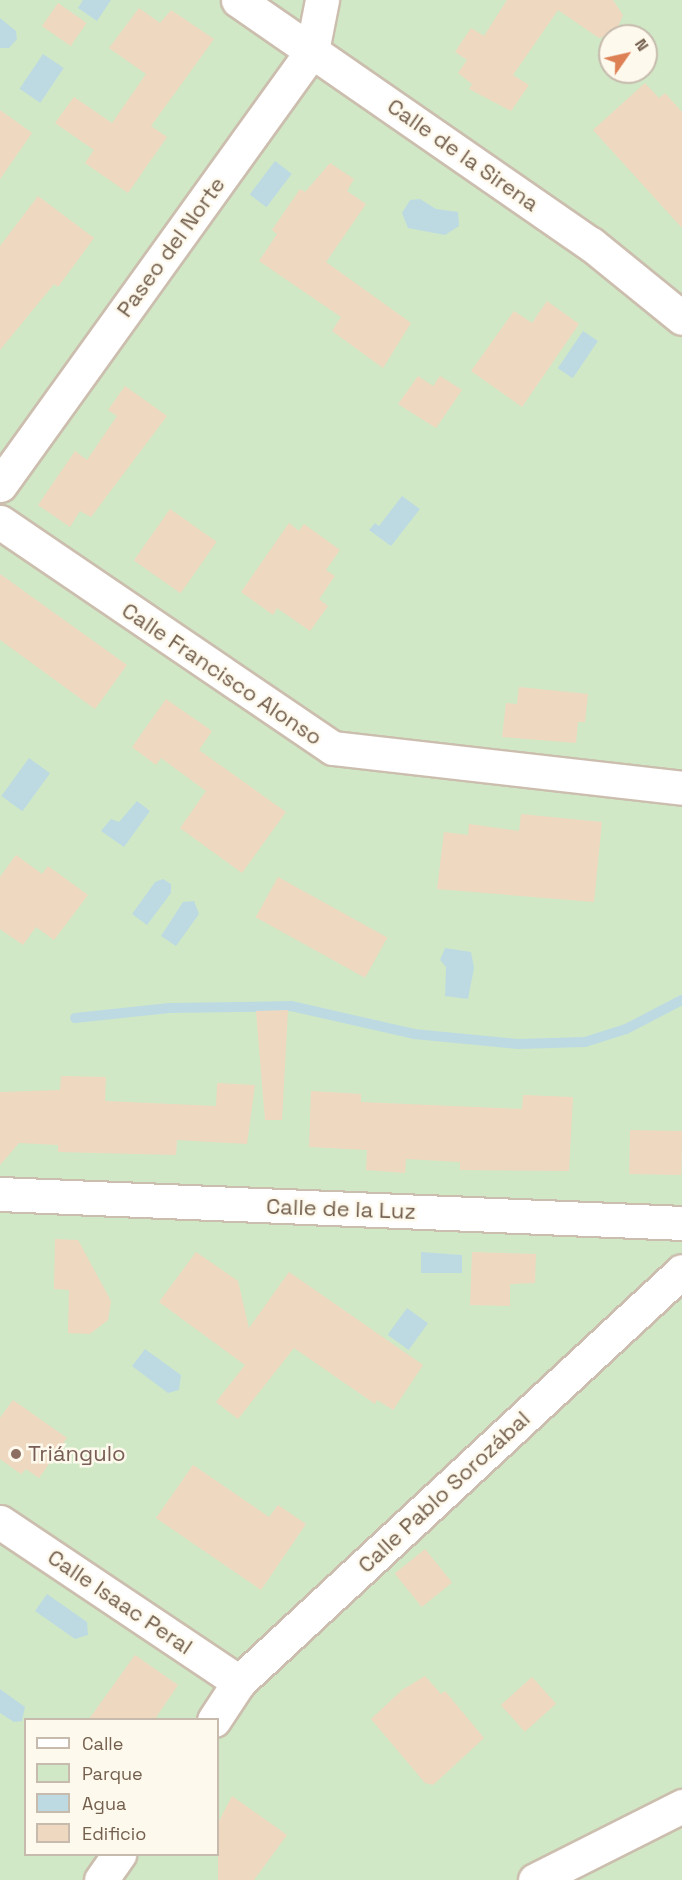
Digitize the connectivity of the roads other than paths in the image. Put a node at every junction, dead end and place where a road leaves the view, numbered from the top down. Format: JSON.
{"nodes":[{"id":1,"x":238,"y":0,"type":"edge"},
{"id":2,"x":322,"y":0,"type":"edge"},
{"id":3,"x":312,"y":51,"type":"junction"},
{"id":4,"x":682,"y":318,"type":"edge"},
{"id":5,"x":0,"y":485,"type":"edge"},
{"id":6,"x":0,"y":522,"type":"edge"},
{"id":7,"x":682,"y":788,"type":"edge"},
{"id":8,"x":0,"y":1194,"type":"edge"},
{"id":9,"x":682,"y":1223,"type":"edge"},
{"id":10,"x":682,"y":1271,"type":"edge"},
{"id":11,"x":0,"y":1522,"type":"edge"},
{"id":12,"x":240,"y":1682,"type":"junction"},
{"id":13,"x":215,"y":1718,"type":"edge"},
{"id":14,"x":682,"y":1806,"type":"edge"},
{"id":15,"x":118,"y":1856,"type":"edge"},
{"id":16,"x":101,"y":1880,"type":"edge"},
{"id":17,"x":535,"y":1880,"type":"edge"}],
"edges":[{"from":1,"to":3,"type":"street","name":"Calle de la Sirena"},
{"from":2,"to":3,"type":"street","name":"Paseo del Norte"},
{"from":3,"to":4,"type":"street","name":"Calle de la Sirena"},
{"from":3,"to":5,"type":"street","name":"Paseo del Norte"},
{"from":6,"to":7,"type":"street","name":"Calle Francisco Alonso"},
{"from":8,"to":9,"type":"street","name":"Calle de la Luz"},
{"from":10,"to":12,"type":"street","name":"Calle Pablo Sorozábal"},
{"from":11,"to":12,"type":"street","name":"Calle Isaac Peral"},
{"from":12,"to":13,"type":"street","name":"Calle Pablo Sorozábal"},
{"from":14,"to":17,"type":"street"},
{"from":15,"to":16,"type":"street"}]}
